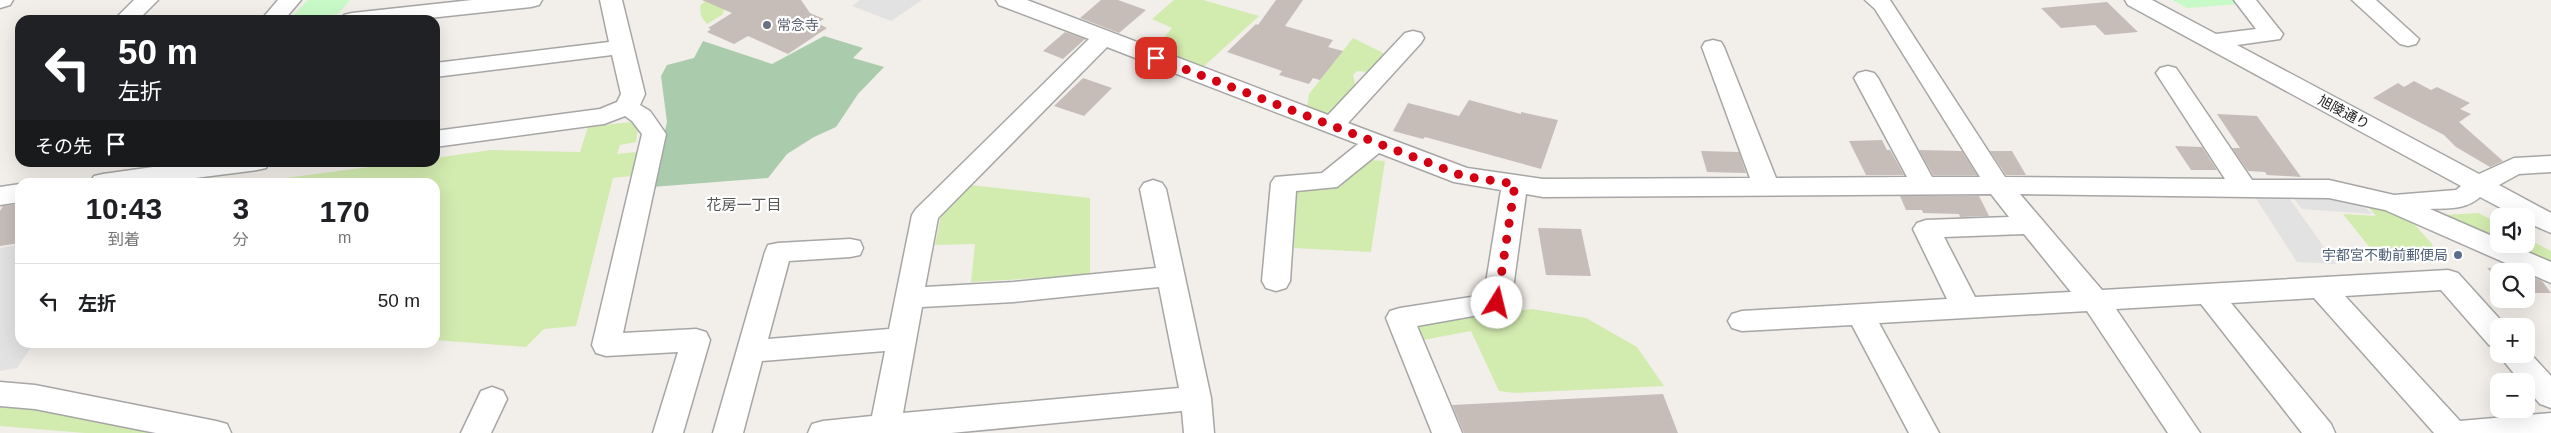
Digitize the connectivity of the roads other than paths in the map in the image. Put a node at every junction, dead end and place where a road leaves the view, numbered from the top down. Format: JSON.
{"nodes":[{"id":1,"x":147,"y":0,"type":"edge"},
{"id":2,"x":290,"y":0,"type":"edge"},
{"id":3,"x":531,"y":0,"type":"edge"},
{"id":4,"x":612,"y":0,"type":"edge"},
{"id":5,"x":1007,"y":0,"type":"edge"},
{"id":6,"x":1876,"y":0,"type":"edge"},
{"id":7,"x":2136,"y":0,"type":"edge"},
{"id":8,"x":2245,"y":0,"type":"edge"},
{"id":9,"x":2362,"y":0,"type":"edge"},
{"id":10,"x":432,"y":5,"type":"edge"},
{"id":11,"x":130,"y":15,"type":"edge"},
{"id":12,"x":276,"y":15,"type":"edge"},
{"id":13,"x":379,"y":15,"type":"edge"},
{"id":14,"x":1104,"y":37,"type":"junction"},
{"id":15,"x":1412,"y":38,"type":"dead end"},
{"id":16,"x":2408,"y":39,"type":"dead end"},
{"id":17,"x":2212,"y":41,"type":"junction"},
{"id":18,"x":622,"y":47,"type":"junction"},
{"id":19,"x":1713,"y":48,"type":"dead end"},
{"id":20,"x":440,"y":69,"type":"edge"},
{"id":21,"x":2168,"y":73,"type":"dead end"},
{"id":22,"x":1866,"y":78,"type":"dead end"},
{"id":23,"x":627,"y":107,"type":"junction"},
{"id":24,"x":1331,"y":127,"type":"junction"},
{"id":25,"x":440,"y":138,"type":"edge"},
{"id":26,"x":1375,"y":143,"type":"junction"},
{"id":27,"x":2551,"y":164,"type":"edge"},
{"id":28,"x":214,"y":167,"type":"edge"},
{"id":29,"x":132,"y":178,"type":"edge"},
{"id":30,"x":1515,"y":184,"type":"junction"},
{"id":31,"x":1924,"y":185,"type":"junction"},
{"id":32,"x":2478,"y":185,"type":"junction"},
{"id":33,"x":1998,"y":186,"type":"junction"},
{"id":34,"x":1767,"y":188,"type":"junction"},
{"id":35,"x":2244,"y":188,"type":"junction"},
{"id":36,"x":1152,"y":189,"type":"dead end"},
{"id":37,"x":15,"y":194,"type":"edge"},
{"id":38,"x":0,"y":196,"type":"edge"},
{"id":39,"x":2392,"y":203,"type":"junction"},
{"id":40,"x":2551,"y":224,"type":"edge"},
{"id":41,"x":2032,"y":225,"type":"junction"},
{"id":42,"x":850,"y":248,"type":"dead end"},
{"id":43,"x":2551,"y":273,"type":"edge"},
{"id":44,"x":1170,"y":276,"type":"junction"},
{"id":45,"x":1276,"y":281,"type":"dead end"},
{"id":46,"x":2320,"y":288,"type":"junction"},
{"id":47,"x":2208,"y":294,"type":"junction"},
{"id":48,"x":910,"y":298,"type":"junction"},
{"id":49,"x":2095,"y":300,"type":"junction"},
{"id":50,"x":1966,"y":308,"type":"junction"},
{"id":51,"x":1860,"y":314,"type":"junction"},
{"id":52,"x":1742,"y":321,"type":"dead end"},
{"id":53,"x":2490,"y":327,"type":"edge"},
{"id":54,"x":902,"y":339,"type":"junction"},
{"id":55,"x":751,"y":351,"type":"junction"},
{"id":56,"x":2521,"y":363,"type":"edge"},
{"id":57,"x":0,"y":394,"type":"edge"},
{"id":58,"x":2551,"y":396,"type":"edge"},
{"id":59,"x":1196,"y":398,"type":"junction"},
{"id":60,"x":492,"y":399,"type":"dead end"},
{"id":61,"x":2551,"y":425,"type":"edge"},
{"id":62,"x":884,"y":430,"type":"edge"},
{"id":63,"x":216,"y":433,"type":"edge"},
{"id":64,"x":476,"y":433,"type":"edge"},
{"id":65,"x":668,"y":433,"type":"edge"},
{"id":66,"x":728,"y":433,"type":"edge"},
{"id":67,"x":823,"y":433,"type":"edge"},
{"id":68,"x":1198,"y":433,"type":"edge"},
{"id":69,"x":1447,"y":433,"type":"edge"},
{"id":70,"x":1924,"y":433,"type":"edge"},
{"id":71,"x":2186,"y":433,"type":"edge"},
{"id":72,"x":2320,"y":433,"type":"edge"},
{"id":73,"x":2453,"y":433,"type":"edge"},
{"id":74,"x":2458,"y":433,"type":"edge"}],
"edges":[{"from":1,"to":11,"type":"street"},
{"from":2,"to":12,"type":"street"},
{"from":3,"to":10,"type":"street"},
{"from":4,"to":18,"type":"street"},
{"from":5,"to":14,"type":"street"},
{"from":6,"to":33,"type":"street"},
{"from":7,"to":17,"type":"street","name":"旭陵通り"},
{"from":8,"to":17,"type":"street"},
{"from":9,"to":16,"type":"street"},
{"from":10,"to":13,"type":"street"},
{"from":14,"to":24,"type":"street"},
{"from":14,"to":48,"type":"street"},
{"from":15,"to":24,"type":"street"},
{"from":17,"to":32,"type":"street","name":"旭陵通り"},
{"from":18,"to":20,"type":"street"},
{"from":18,"to":23,"type":"street"},
{"from":19,"to":34,"type":"street"},
{"from":21,"to":35,"type":"street"},
{"from":22,"to":31,"type":"street"},
{"from":23,"to":25,"type":"street"},
{"from":23,"to":65,"type":"street"},
{"from":24,"to":26,"type":"street"},
{"from":26,"to":30,"type":"street"},
{"from":26,"to":45,"type":"street"},
{"from":27,"to":32,"type":"street"},
{"from":28,"to":29,"type":"street"},
{"from":30,"to":34,"type":"street"},
{"from":30,"to":69,"type":"street"},
{"from":31,"to":33,"type":"street"},
{"from":31,"to":34,"type":"street"},
{"from":32,"to":39,"type":"street"},
{"from":32,"to":40,"type":"street","name":"旭陵通り"},
{"from":33,"to":35,"type":"street"},
{"from":33,"to":41,"type":"street"},
{"from":35,"to":39,"type":"street"},
{"from":36,"to":44,"type":"street"},
{"from":37,"to":38,"type":"street"},
{"from":39,"to":43,"type":"street"},
{"from":41,"to":49,"type":"street"},
{"from":41,"to":50,"type":"street"},
{"from":42,"to":55,"type":"street"},
{"from":44,"to":48,"type":"street"},
{"from":44,"to":59,"type":"street"},
{"from":46,"to":47,"type":"street"},
{"from":46,"to":53,"type":"street"},
{"from":46,"to":73,"type":"street"},
{"from":47,"to":49,"type":"street"},
{"from":47,"to":72,"type":"street"},
{"from":48,"to":54,"type":"street"},
{"from":49,"to":50,"type":"street"},
{"from":49,"to":71,"type":"street"},
{"from":50,"to":51,"type":"street"},
{"from":51,"to":52,"type":"street"},
{"from":51,"to":70,"type":"street"},
{"from":54,"to":55,"type":"street"},
{"from":54,"to":62,"type":"street"},
{"from":55,"to":66,"type":"street"},
{"from":56,"to":58,"type":"street"},
{"from":57,"to":63,"type":"street"},
{"from":59,"to":62,"type":"street"},
{"from":59,"to":68,"type":"street"},
{"from":60,"to":64,"type":"street"},
{"from":61,"to":74,"type":"street"},
{"from":62,"to":67,"type":"street"}]}
